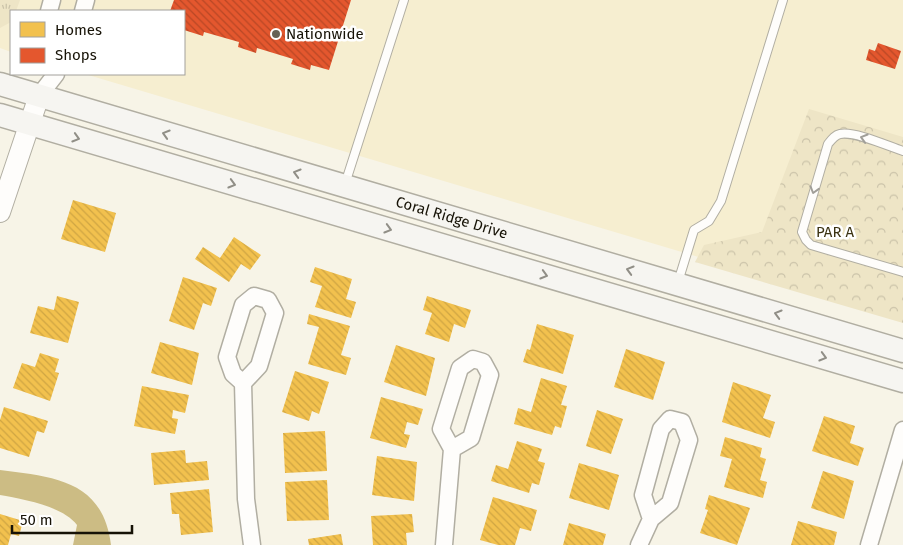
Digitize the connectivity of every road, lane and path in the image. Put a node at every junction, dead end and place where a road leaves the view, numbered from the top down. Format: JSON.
{"nodes":[{"id":1,"x":404,"y":0,"type":"edge"},
{"id":2,"x":783,"y":0,"type":"edge"},
{"id":3,"x":38,"y":75,"type":"edge"},
{"id":4,"x":55,"y":75,"type":"edge"},
{"id":5,"x":0,"y":84,"type":"edge"},
{"id":6,"x":39,"y":96,"type":"junction"},
{"id":7,"x":0,"y":115,"type":"edge"},
{"id":8,"x":30,"y":124,"type":"junction"},
{"id":9,"x":903,"y":150,"type":"edge"},
{"id":10,"x":344,"y":186,"type":"junction"},
{"id":11,"x":0,"y":212,"type":"edge"},
{"id":12,"x":903,"y":272,"type":"edge"},
{"id":13,"x":677,"y":284,"type":"junction"},
{"id":14,"x":903,"y":350,"type":"edge"},
{"id":15,"x":903,"y":381,"type":"edge"},
{"id":16,"x":242,"y":383,"type":"junction"},
{"id":17,"x":903,"y":430,"type":"edge"},
{"id":18,"x":452,"y":449,"type":"junction"},
{"id":19,"x":650,"y":519,"type":"junction"},
{"id":20,"x":252,"y":545,"type":"edge"},
{"id":21,"x":444,"y":545,"type":"edge"},
{"id":22,"x":639,"y":545,"type":"edge"},
{"id":23,"x":869,"y":545,"type":"edge"}],
"edges":[{"from":1,"to":10,"type":"lane"},
{"from":2,"to":13,"type":"lane"},
{"from":3,"to":6,"type":"street"},
{"from":4,"to":6,"type":"street"},
{"from":5,"to":6,"type":"main road","name":"Coral Ridge Drive"},
{"from":6,"to":8,"type":"street"},
{"from":10,"to":6,"type":"main road","name":"Coral Ridge Drive","one_way":true},
{"from":7,"to":8,"type":"main road","name":"Coral Ridge Drive"},
{"from":8,"to":11,"type":"street"},
{"from":8,"to":15,"type":"main road","name":"Coral Ridge Drive","one_way":true},
{"from":9,"to":12,"type":"lane","one_way":true},
{"from":13,"to":10,"type":"main road","name":"Coral Ridge Drive","one_way":true},
{"from":14,"to":13,"type":"main road","name":"Coral Ridge Drive","one_way":true},
{"from":16,"to":16,"type":"street"},
{"from":16,"to":20,"type":"street"},
{"from":17,"to":23,"type":"street"},
{"from":18,"to":18,"type":"street"},
{"from":18,"to":21,"type":"street"},
{"from":19,"to":19,"type":"street"},
{"from":19,"to":22,"type":"street"}]}
